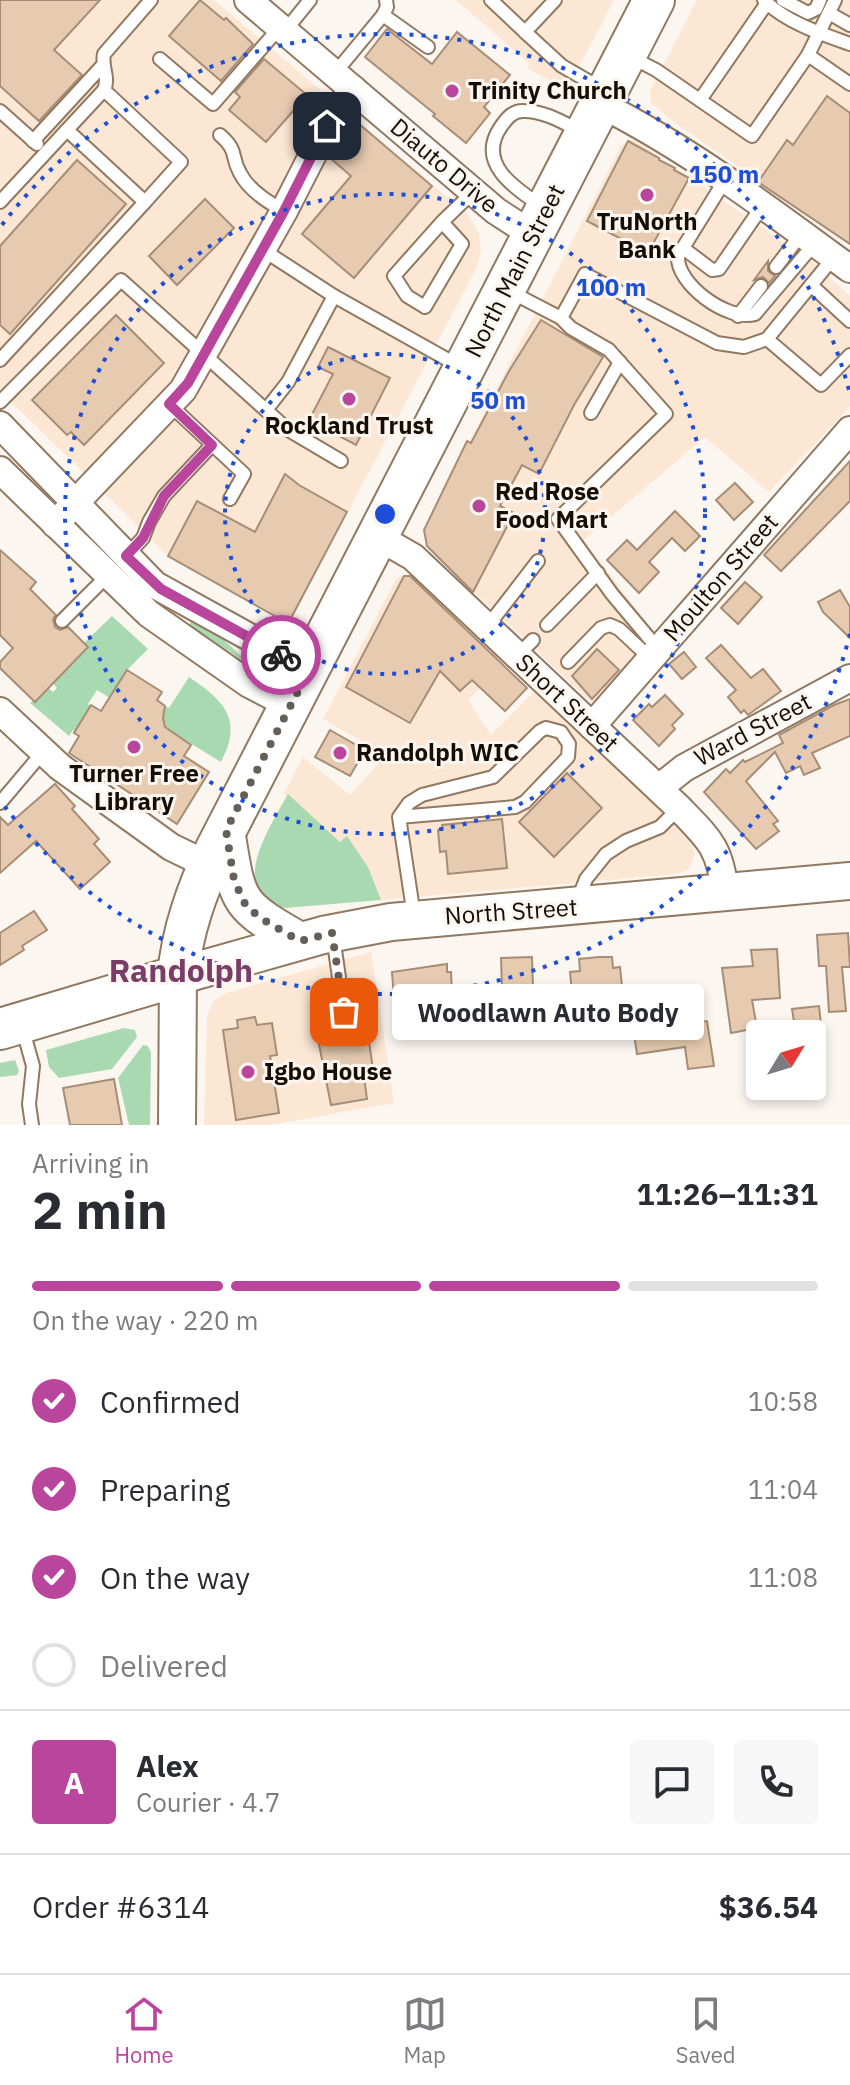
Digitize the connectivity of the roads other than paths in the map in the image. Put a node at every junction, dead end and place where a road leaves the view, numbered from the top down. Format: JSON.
{"nodes":[{"id":1,"x":151,"y":0,"type":"edge"},
{"id":2,"x":248,"y":0,"type":"edge"},
{"id":3,"x":310,"y":0,"type":"edge"},
{"id":4,"x":386,"y":0,"type":"edge"},
{"id":5,"x":491,"y":0,"type":"edge"},
{"id":6,"x":555,"y":0,"type":"edge"},
{"id":7,"x":654,"y":0,"type":"edge"},
{"id":8,"x":783,"y":0,"type":"edge"},
{"id":9,"x":820,"y":0,"type":"edge"},
{"id":10,"x":835,"y":0,"type":"edge"},
{"id":11,"x":766,"y":2,"type":"edge"},
{"id":12,"x":829,"y":13,"type":"junction"},
{"id":13,"x":383,"y":15,"type":"junction"},
{"id":14,"x":850,"y":25,"type":"edge"},
{"id":15,"x":282,"y":29,"type":"junction"},
{"id":16,"x":525,"y":32,"type":"junction"},
{"id":17,"x":819,"y":32,"type":"junction"},
{"id":18,"x":850,"y":44,"type":"edge"},
{"id":19,"x":428,"y":47,"type":"dead end"},
{"id":20,"x":626,"y":54,"type":"junction"},
{"id":21,"x":808,"y":55,"type":"junction"},
{"id":22,"x":160,"y":59,"type":"dead end"},
{"id":23,"x":103,"y":65,"type":"junction"},
{"id":24,"x":344,"y":81,"type":"junction"},
{"id":25,"x":850,"y":84,"type":"edge"},
{"id":26,"x":104,"y":90,"type":"junction"},
{"id":27,"x":700,"y":100,"type":"junction"},
{"id":28,"x":597,"y":110,"type":"junction"},
{"id":29,"x":0,"y":111,"type":"edge"},
{"id":30,"x":67,"y":130,"type":"junction"},
{"id":31,"x":220,"y":135,"type":"dead end"},
{"id":32,"x":33,"y":141,"type":"junction"},
{"id":33,"x":45,"y":152,"type":"junction"},
{"id":34,"x":725,"y":180,"type":"junction"},
{"id":35,"x":473,"y":192,"type":"junction"},
{"id":36,"x":0,"y":202,"type":"edge"},
{"id":37,"x":145,"y":202,"type":"junction"},
{"id":38,"x":763,"y":205,"type":"junction"},
{"id":39,"x":284,"y":211,"type":"junction"},
{"id":40,"x":442,"y":222,"type":"junction"},
{"id":41,"x":539,"y":222,"type":"junction"},
{"id":42,"x":683,"y":248,"type":"junction"},
{"id":43,"x":263,"y":250,"type":"junction"},
{"id":44,"x":825,"y":250,"type":"edge"},
{"id":45,"x":776,"y":267,"type":"dead end"},
{"id":46,"x":811,"y":285,"type":"junction"},
{"id":47,"x":761,"y":286,"type":"dead end"},
{"id":48,"x":506,"y":289,"type":"junction"},
{"id":49,"x":334,"y":296,"type":"junction"},
{"id":50,"x":738,"y":316,"type":"junction"},
{"id":51,"x":561,"y":318,"type":"junction"},
{"id":52,"x":850,"y":321,"type":"edge"},
{"id":53,"x":767,"y":339,"type":"junction"},
{"id":54,"x":204,"y":354,"type":"junction"},
{"id":55,"x":850,"y":355,"type":"edge"},
{"id":56,"x":0,"y":360,"type":"edge"},
{"id":57,"x":620,"y":362,"type":"junction"},
{"id":58,"x":465,"y":369,"type":"junction"},
{"id":59,"x":0,"y":402,"type":"edge"},
{"id":60,"x":169,"y":404,"type":"junction"},
{"id":61,"x":266,"y":410,"type":"junction"},
{"id":62,"x":591,"y":413,"type":"dead end"},
{"id":63,"x":0,"y":425,"type":"edge"},
{"id":64,"x":850,"y":430,"type":"edge"},
{"id":65,"x":212,"y":445,"type":"junction"},
{"id":66,"x":25,"y":451,"type":"junction"},
{"id":67,"x":341,"y":461,"type":"dead end"},
{"id":68,"x":1,"y":473,"type":"edge"},
{"id":69,"x":230,"y":499,"type":"dead end"},
{"id":70,"x":75,"y":502,"type":"junction"},
{"id":71,"x":55,"y":524,"type":"junction"},
{"id":72,"x":378,"y":537,"type":"junction"},
{"id":73,"x":538,"y":561,"type":"dead end"},
{"id":74,"x":117,"y":565,"type":"junction"},
{"id":75,"x":598,"y":573,"type":"junction"},
{"id":76,"x":62,"y":621,"type":"dead end"},
{"id":77,"x":547,"y":625,"type":"dead end"},
{"id":78,"x":487,"y":627,"type":"junction"},
{"id":79,"x":655,"y":655,"type":"junction"},
{"id":80,"x":568,"y":662,"type":"dead end"},
{"id":81,"x":309,"y":670,"type":"junction"},
{"id":82,"x":850,"y":678,"type":"edge"},
{"id":83,"x":291,"y":706,"type":"junction"},
{"id":84,"x":1,"y":714,"type":"edge"},
{"id":85,"x":592,"y":726,"type":"junction"},
{"id":86,"x":43,"y":752,"type":"junction"},
{"id":87,"x":659,"y":788,"type":"junction"},
{"id":88,"x":0,"y":803,"type":"edge"},
{"id":89,"x":679,"y":808,"type":"junction"},
{"id":90,"x":399,"y":817,"type":"junction"},
{"id":91,"x":226,"y":830,"type":"junction"},
{"id":92,"x":208,"y":865,"type":"junction"},
{"id":93,"x":850,"y":881,"type":"edge"},
{"id":94,"x":725,"y":892,"type":"junction"},
{"id":95,"x":575,"y":908,"type":"junction"},
{"id":96,"x":415,"y":920,"type":"junction"},
{"id":97,"x":316,"y":937,"type":"junction"},
{"id":98,"x":178,"y":976,"type":"junction"},
{"id":99,"x":344,"y":1012,"type":"dead end"},
{"id":100,"x":10,"y":1026,"type":"edge"},
{"id":101,"x":32,"y":1125,"type":"edge"},
{"id":102,"x":177,"y":1125,"type":"edge"}],
"edges":[{"from":1,"to":23,"type":"lane"},
{"from":2,"to":15,"type":"street","name":"Diauto Drive"},
{"from":3,"to":15,"type":"lane"},
{"from":4,"to":13,"type":"lane"},
{"from":5,"to":16,"type":"lane"},
{"from":6,"to":16,"type":"lane"},
{"from":7,"to":20,"type":"main road","name":"North Main Street"},
{"from":8,"to":9,"type":"lane"},
{"from":10,"to":12,"type":"lane"},
{"from":11,"to":17,"type":"lane"},
{"from":11,"to":27,"type":"lane"},
{"from":12,"to":14,"type":"lane"},
{"from":12,"to":17,"type":"lane"},
{"from":13,"to":19,"type":"lane"},
{"from":13,"to":24,"type":"lane"},
{"from":15,"to":22,"type":"lane"},
{"from":15,"to":24,"type":"street","name":"Diauto Drive"},
{"from":16,"to":28,"type":"lane"},
{"from":17,"to":18,"type":"lane"},
{"from":17,"to":21,"type":"lane"},
{"from":20,"to":27,"type":"lane"},
{"from":20,"to":28,"type":"main road","name":"North Main Street"},
{"from":21,"to":25,"type":"lane"},
{"from":21,"to":27,"type":"lane"},
{"from":23,"to":26,"type":"lane"},
{"from":23,"to":32,"type":"lane"},
{"from":24,"to":35,"type":"street","name":"Diauto Drive"},
{"from":24,"to":39,"type":"street"},
{"from":26,"to":30,"type":"lane"},
{"from":26,"to":37,"type":"lane"},
{"from":28,"to":34,"type":"street"},
{"from":28,"to":41,"type":"main road","name":"North Main Street"},
{"from":28,"to":41,"type":"lane"},
{"from":29,"to":32,"type":"lane"},
{"from":30,"to":33,"type":"lane"},
{"from":30,"to":37,"type":"lane"},
{"from":31,"to":39,"type":"lane"},
{"from":32,"to":33,"type":"lane"},
{"from":33,"to":36,"type":"lane"},
{"from":34,"to":38,"type":"street"},
{"from":34,"to":42,"type":"lane"},
{"from":35,"to":40,"type":"lane"},
{"from":35,"to":41,"type":"street","name":"Diauto Drive"},
{"from":37,"to":56,"type":"lane"},
{"from":38,"to":42,"type":"lane"},
{"from":38,"to":44,"type":"street"},
{"from":39,"to":43,"type":"street"},
{"from":40,"to":40,"type":"lane"},
{"from":41,"to":48,"type":"main road","name":"North Main Street"},
{"from":42,"to":50,"type":"lane"},
{"from":43,"to":49,"type":"lane"},
{"from":43,"to":54,"type":"street"},
{"from":44,"to":45,"type":"lane"},
{"from":44,"to":46,"type":"lane"},
{"from":44,"to":50,"type":"lane"},
{"from":46,"to":52,"type":"lane"},
{"from":46,"to":53,"type":"lane"},
{"from":47,"to":50,"type":"lane"},
{"from":48,"to":51,"type":"lane"},
{"from":48,"to":58,"type":"main road","name":"North Main Street"},
{"from":49,"to":58,"type":"lane"},
{"from":49,"to":61,"type":"lane"},
{"from":51,"to":53,"type":"lane"},
{"from":51,"to":57,"type":"lane"},
{"from":53,"to":55,"type":"lane"},
{"from":54,"to":59,"type":"lane"},
{"from":54,"to":60,"type":"street"},
{"from":54,"to":61,"type":"lane"},
{"from":57,"to":62,"type":"lane"},
{"from":57,"to":75,"type":"lane"},
{"from":58,"to":72,"type":"main road","name":"North Main Street"},
{"from":60,"to":65,"type":"lane"},
{"from":60,"to":70,"type":"street"},
{"from":61,"to":67,"type":"lane"},
{"from":63,"to":66,"type":"street"},
{"from":64,"to":79,"type":"street","name":"Moulton Street"},
{"from":65,"to":69,"type":"lane"},
{"from":65,"to":74,"type":"lane"},
{"from":66,"to":68,"type":"street"},
{"from":66,"to":70,"type":"street"},
{"from":68,"to":71,"type":"street"},
{"from":70,"to":71,"type":"street"},
{"from":70,"to":74,"type":"street"},
{"from":71,"to":74,"type":"street"},
{"from":72,"to":78,"type":"street","name":"Short Street"},
{"from":72,"to":81,"type":"main road","name":"North Main Street"},
{"from":73,"to":78,"type":"lane"},
{"from":74,"to":76,"type":"lane"},
{"from":74,"to":81,"type":"street"},
{"from":74,"to":83,"type":"street"},
{"from":75,"to":77,"type":"lane"},
{"from":75,"to":79,"type":"lane"},
{"from":78,"to":85,"type":"street","name":"Short Street"},
{"from":79,"to":80,"type":"lane"},
{"from":79,"to":85,"type":"street","name":"Moulton Street"},
{"from":81,"to":83,"type":"main road","name":"North Main Street"},
{"from":82,"to":87,"type":"street","name":"Ward Street"},
{"from":83,"to":91,"type":"main road","name":"North Main Street"},
{"from":84,"to":86,"type":"street"},
{"from":85,"to":87,"type":"street","name":"Short Street"},
{"from":86,"to":88,"type":"lane"},
{"from":86,"to":92,"type":"street"},
{"from":87,"to":89,"type":"street","name":"Short Street"},
{"from":89,"to":94,"type":"street","name":"Short Street"},
{"from":89,"to":95,"type":"lane"},
{"from":90,"to":90,"type":"lane"},
{"from":90,"to":96,"type":"lane"},
{"from":91,"to":92,"type":"main road","name":"North Main Street"},
{"from":91,"to":97,"type":"main road"},
{"from":92,"to":98,"type":"main road","name":"North Main Street"},
{"from":93,"to":94,"type":"main road","name":"North Street"},
{"from":94,"to":95,"type":"main road","name":"North Street"},
{"from":95,"to":96,"type":"main road","name":"North Street"},
{"from":96,"to":97,"type":"main road","name":"North Street"},
{"from":97,"to":98,"type":"main road","name":"North Street"},
{"from":97,"to":99,"type":"lane"},
{"from":98,"to":100,"type":"main road"},
{"from":98,"to":102,"type":"main road"},
{"from":100,"to":101,"type":"lane"}]}
